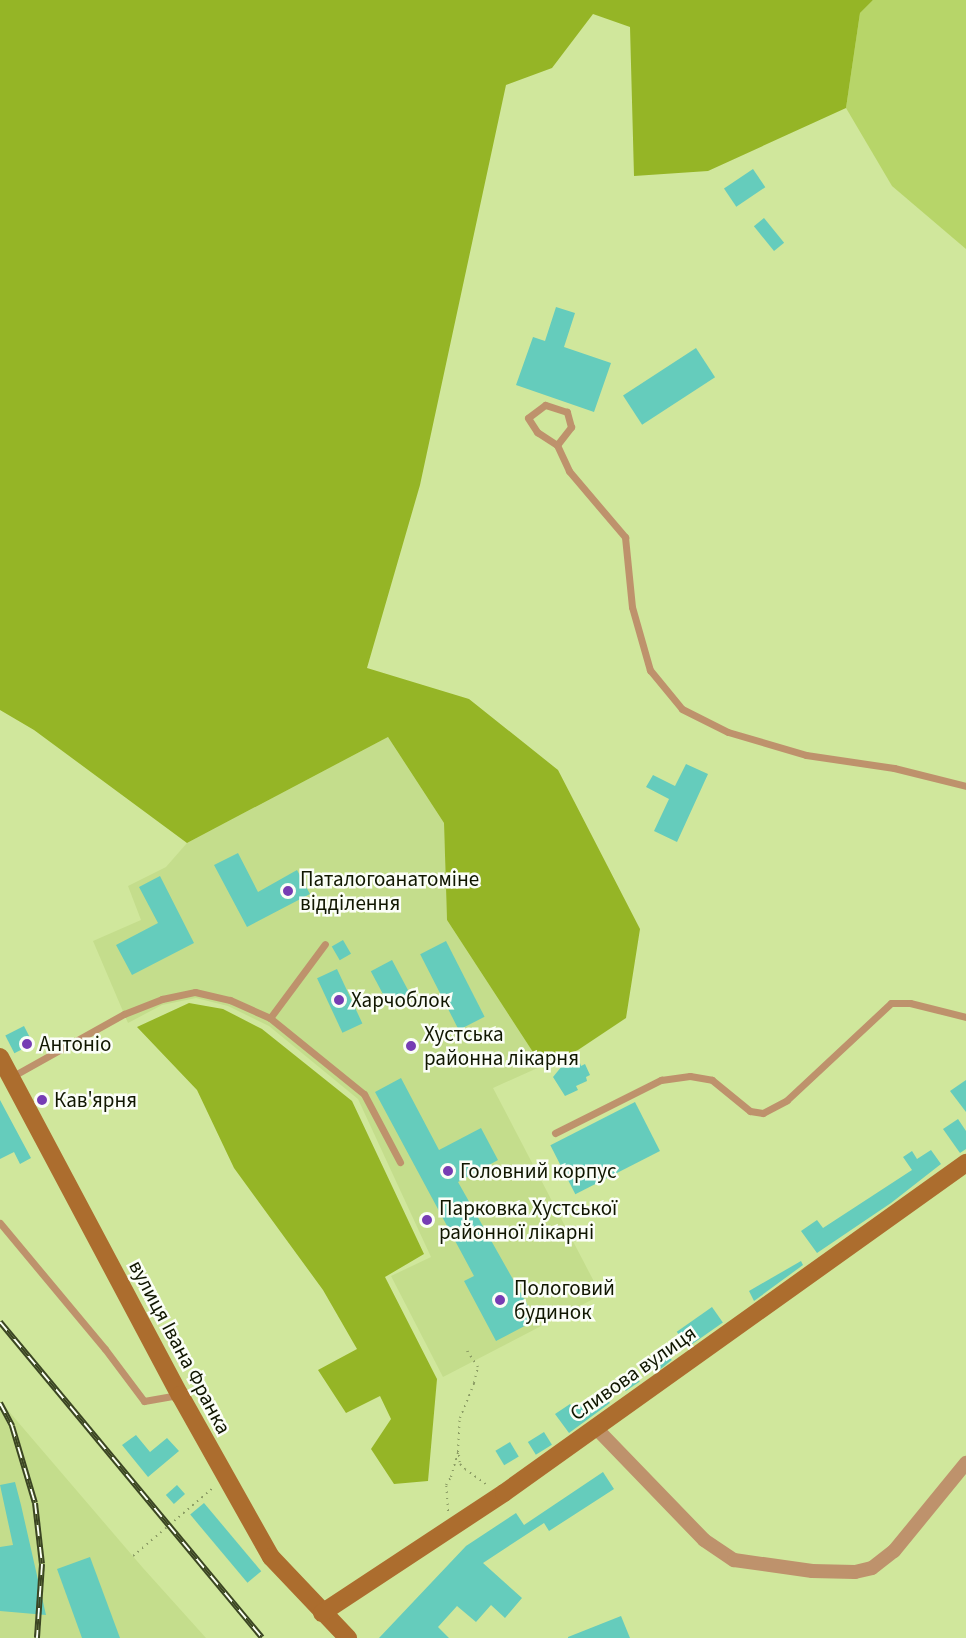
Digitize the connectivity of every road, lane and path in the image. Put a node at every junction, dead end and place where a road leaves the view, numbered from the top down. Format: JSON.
{"nodes":[{"id":1,"x":557,"y":445,"type":"junction"},
{"id":2,"x":966,"y":786,"type":"edge"},
{"id":3,"x":325,"y":944,"type":"dead end"},
{"id":4,"x":966,"y":1017,"type":"edge"},
{"id":5,"x":270,"y":1018,"type":"junction"},
{"id":6,"x":0,"y":1057,"type":"edge"},
{"id":7,"x":11,"y":1077,"type":"junction"},
{"id":8,"x":555,"y":1133,"type":"dead end"},
{"id":9,"x":400,"y":1162,"type":"dead end"},
{"id":10,"x":966,"y":1163,"type":"edge"},
{"id":11,"x":0,"y":1223,"type":"edge"},
{"id":12,"x":465,"y":1348,"type":"dead end"},
{"id":13,"x":180,"y":1395,"type":"junction"},
{"id":14,"x":595,"y":1427,"type":"junction"},
{"id":15,"x":458,"y":1452,"type":"junction"},
{"id":16,"x":966,"y":1463,"type":"edge"},
{"id":17,"x":225,"y":1477,"type":"junction"},
{"id":18,"x":504,"y":1492,"type":"junction"},
{"id":19,"x":446,"y":1531,"type":"junction"},
{"id":20,"x":133,"y":1556,"type":"dead end"},
{"id":21,"x":322,"y":1613,"type":"junction"},
{"id":22,"x":348,"y":1638,"type":"edge"}],
"edges":[{"from":1,"to":1,"type":"lane"},
{"from":1,"to":2,"type":"lane"},
{"from":3,"to":5,"type":"lane"},
{"from":4,"to":8,"type":"lane"},
{"from":5,"to":7,"type":"lane"},
{"from":5,"to":9,"type":"lane"},
{"from":6,"to":7,"type":"street","name":"вулиця Івана Франка"},
{"from":7,"to":13,"type":"street","name":"вулиця Івана Франка"},
{"from":10,"to":14,"type":"street","name":"Сливова вулиця"},
{"from":11,"to":13,"type":"lane"},
{"from":12,"to":15,"type":"path"},
{"from":13,"to":17,"type":"street","name":"вулиця Івана Франка"},
{"from":14,"to":16,"type":"street"},
{"from":14,"to":18,"type":"street","name":"Сливова вулиця"},
{"from":15,"to":18,"type":"path"},
{"from":15,"to":19,"type":"path"},
{"from":17,"to":20,"type":"path"},
{"from":17,"to":21,"type":"street","name":"вулиця Івана Франка"},
{"from":18,"to":19,"type":"street","name":"Сливова вулиця"},
{"from":19,"to":21,"type":"street","name":"Сливова вулиця"},
{"from":21,"to":22,"type":"street","name":"вулиця Івана Франка"}]}
